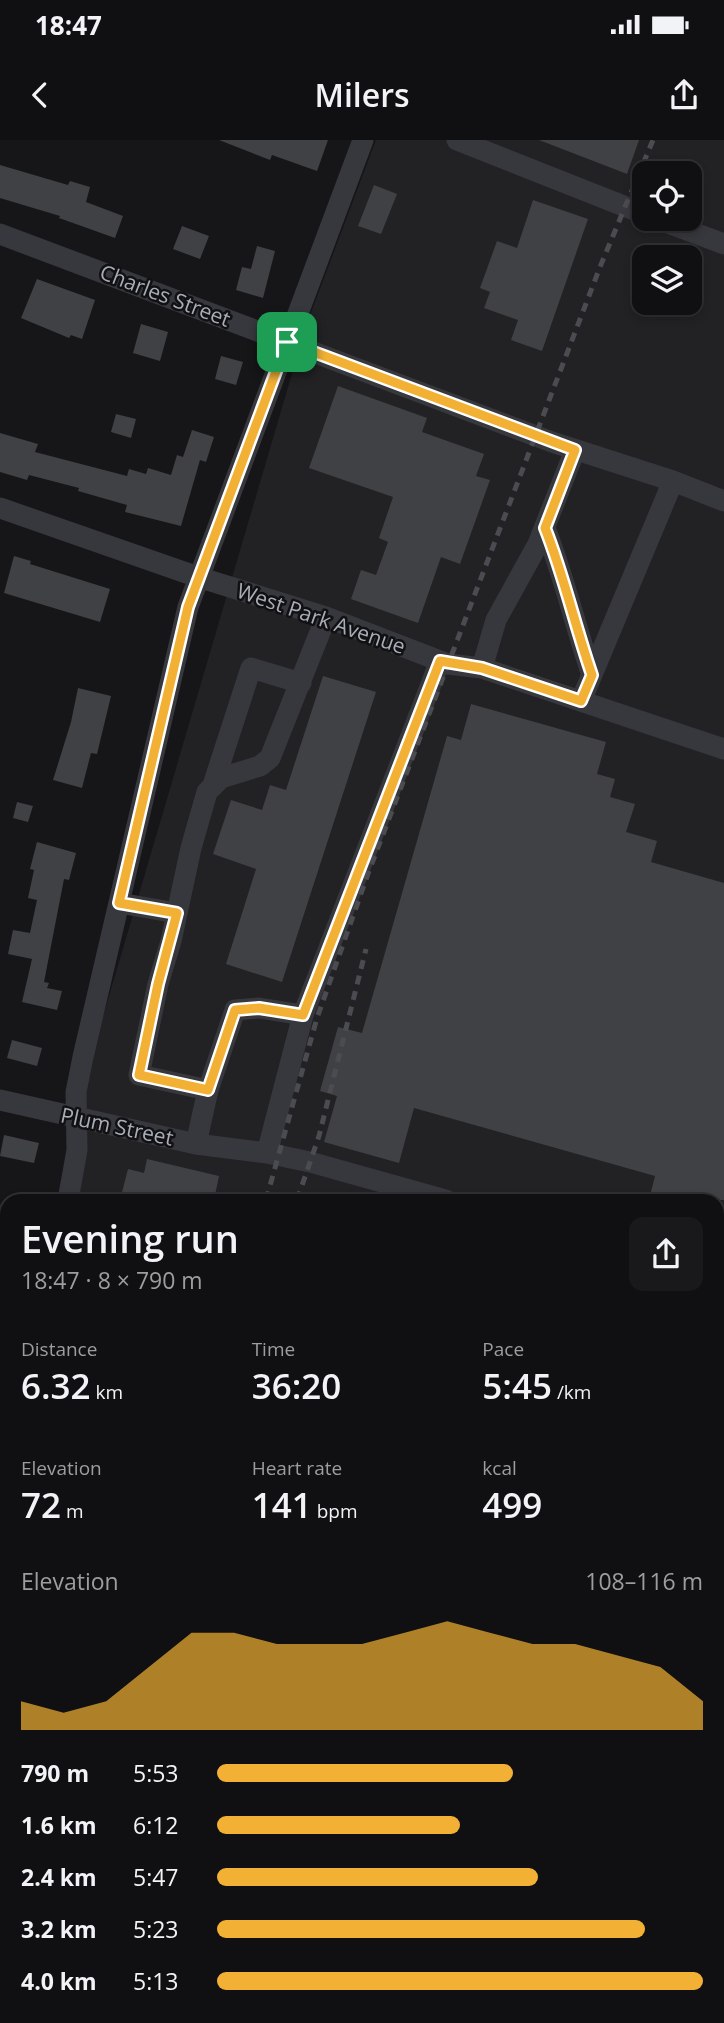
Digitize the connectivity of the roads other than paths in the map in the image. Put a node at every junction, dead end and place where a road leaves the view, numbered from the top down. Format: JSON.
{"nodes":[{"id":1,"x":363,"y":140,"type":"edge"},
{"id":2,"x":457,"y":140,"type":"edge"},
{"id":3,"x":632,"y":209,"type":"edge"},
{"id":4,"x":689,"y":231,"type":"edge"},
{"id":5,"x":0,"y":234,"type":"edge"},
{"id":6,"x":724,"y":244,"type":"edge"},
{"id":7,"x":287,"y":342,"type":"junction"},
{"id":8,"x":575,"y":450,"type":"junction"},
{"id":9,"x":673,"y":481,"type":"junction"},
{"id":10,"x":724,"y":501,"type":"edge"},
{"id":11,"x":0,"y":508,"type":"edge"},
{"id":12,"x":545,"y":528,"type":"junction"},
{"id":13,"x":198,"y":578,"type":"junction"},
{"id":14,"x":326,"y":617,"type":"junction"},
{"id":15,"x":440,"y":661,"type":"junction"},
{"id":16,"x":482,"y":668,"type":"junction"},
{"id":17,"x":592,"y":675,"type":"junction"},
{"id":18,"x":301,"y":683,"type":"junction"},
{"id":19,"x":581,"y":701,"type":"junction"},
{"id":20,"x":724,"y":750,"type":"edge"},
{"id":21,"x":214,"y":782,"type":"junction"},
{"id":22,"x":119,"y":903,"type":"junction"},
{"id":23,"x":177,"y":913,"type":"junction"},
{"id":24,"x":303,"y":1015,"type":"junction"},
{"id":25,"x":208,"y":1090,"type":"junction"},
{"id":26,"x":0,"y":1100,"type":"edge"},
{"id":27,"x":76,"y":1118,"type":"junction"},
{"id":28,"x":197,"y":1144,"type":"junction"},
{"id":29,"x":267,"y":1153,"type":"junction"},
{"id":30,"x":69,"y":1194,"type":"edge"},
{"id":31,"x":423,"y":1194,"type":"edge"}],
"edges":[{"from":1,"to":7,"type":"street"},
{"from":2,"to":3,"type":"street"},
{"from":4,"to":6,"type":"street"},
{"from":5,"to":7,"type":"street","name":"Charles Street"},
{"from":7,"to":8,"type":"street","name":"Charles Street"},
{"from":7,"to":13,"type":"street"},
{"from":8,"to":9,"type":"street","name":"Charles Street"},
{"from":8,"to":12,"type":"street"},
{"from":9,"to":10,"type":"street","name":"Charles Street"},
{"from":9,"to":17,"type":"street"},
{"from":11,"to":13,"type":"street","name":"West Park Avenue"},
{"from":12,"to":16,"type":"street"},
{"from":12,"to":17,"type":"street"},
{"from":13,"to":14,"type":"street","name":"West Park Avenue"},
{"from":13,"to":22,"type":"street"},
{"from":14,"to":15,"type":"street","name":"West Park Avenue"},
{"from":14,"to":18,"type":"street"},
{"from":15,"to":16,"type":"street","name":"West Park Avenue"},
{"from":15,"to":24,"type":"street"},
{"from":16,"to":19,"type":"street","name":"West Park Avenue"},
{"from":17,"to":19,"type":"street"},
{"from":18,"to":21,"type":"street"},
{"from":18,"to":21,"type":"street"},
{"from":19,"to":20,"type":"street","name":"West Park Avenue"},
{"from":21,"to":23,"type":"street"},
{"from":22,"to":23,"type":"street"},
{"from":22,"to":27,"type":"street"},
{"from":23,"to":25,"type":"street"},
{"from":24,"to":25,"type":"street"},
{"from":24,"to":29,"type":"street"},
{"from":25,"to":28,"type":"street"},
{"from":26,"to":27,"type":"street","name":"Plum Street"},
{"from":27,"to":28,"type":"street","name":"Plum Street"},
{"from":27,"to":30,"type":"street"},
{"from":28,"to":29,"type":"street","name":"Plum Street"},
{"from":29,"to":31,"type":"street","name":"Plum Street"}]}
